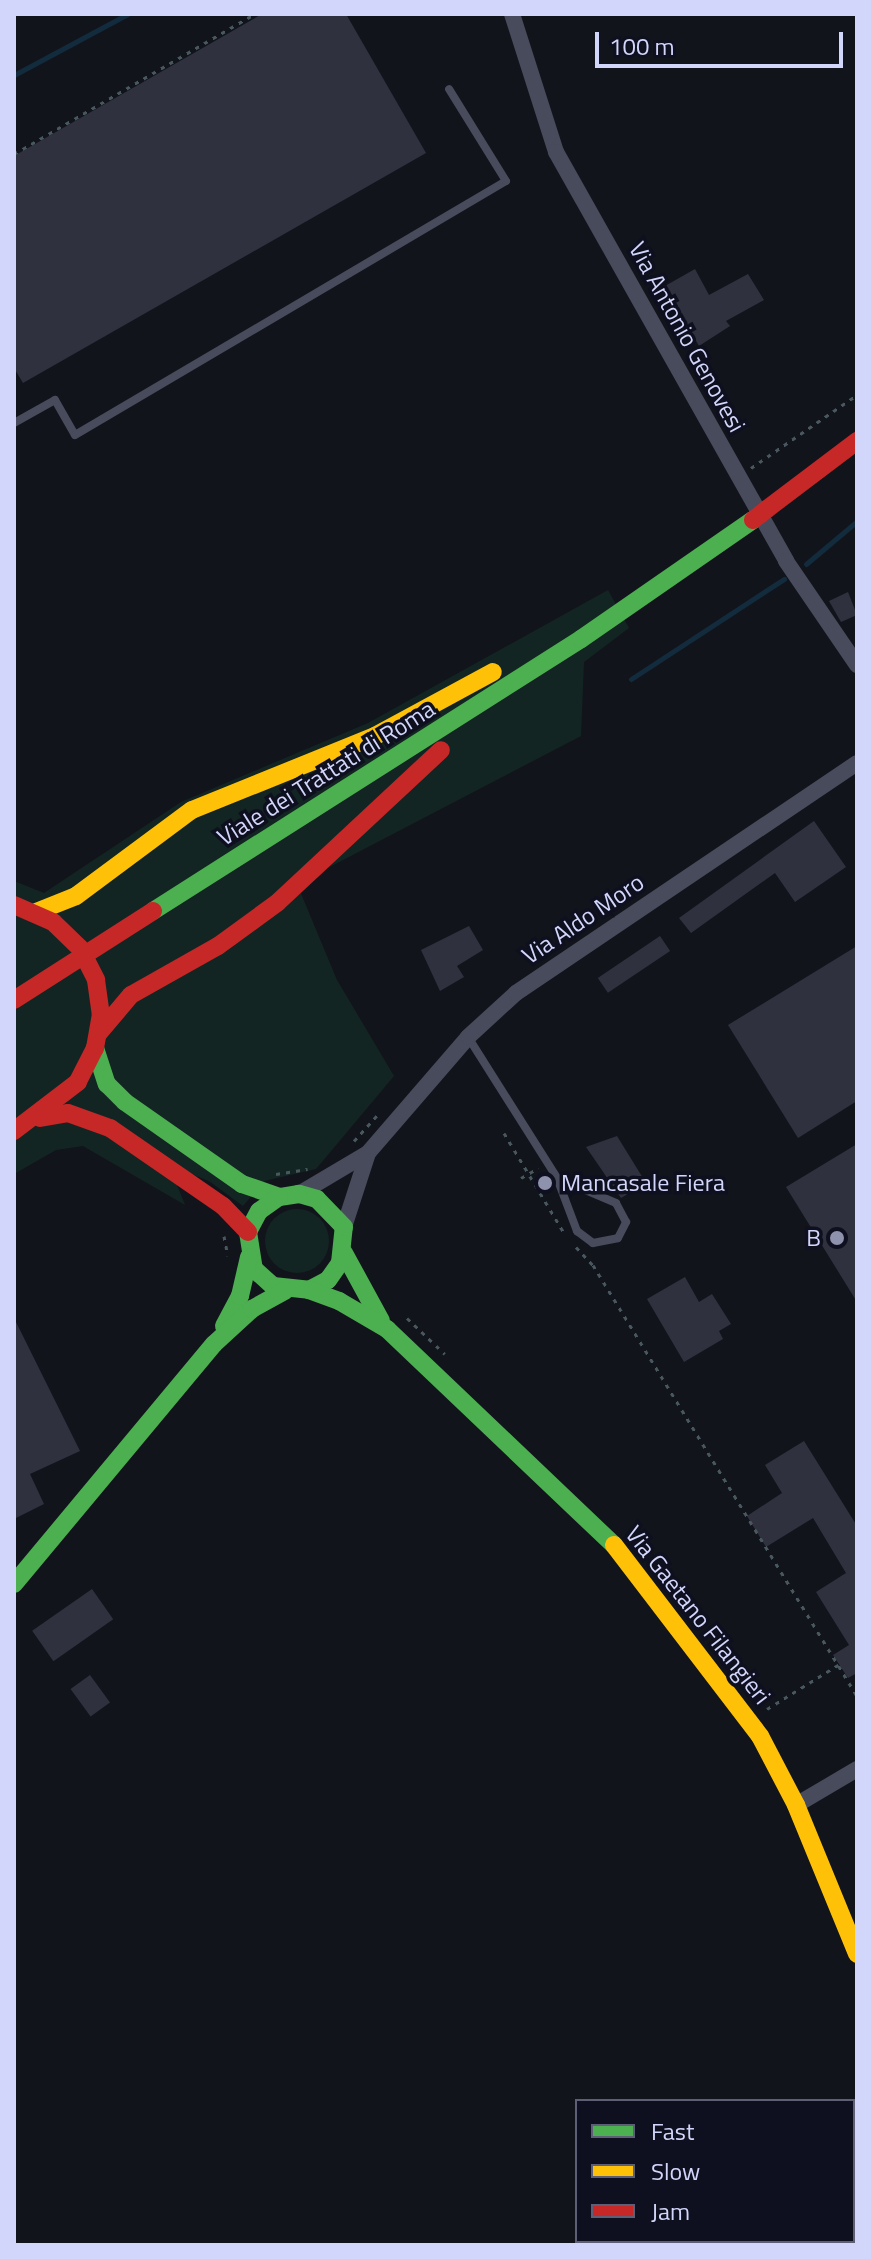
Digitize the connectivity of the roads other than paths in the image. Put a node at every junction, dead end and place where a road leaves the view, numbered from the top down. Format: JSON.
{"nodes":[{"id":1,"x":512,"y":14,"type":"edge"},
{"id":2,"x":449,"y":89,"type":"dead end"},
{"id":3,"x":14,"y":423,"type":"edge"},
{"id":4,"x":857,"y":441,"type":"edge"},
{"id":5,"x":577,"y":635,"type":"junction"},
{"id":6,"x":857,"y":665,"type":"edge"},
{"id":7,"x":857,"y":763,"type":"edge"},
{"id":8,"x":14,"y":905,"type":"edge"},
{"id":9,"x":149,"y":905,"type":"junction"},
{"id":10,"x":36,"y":912,"type":"junction"},
{"id":11,"x":14,"y":980,"type":"edge"},
{"id":12,"x":14,"y":1000,"type":"edge"},
{"id":13,"x":468,"y":1037,"type":"junction"},
{"id":14,"x":96,"y":1041,"type":"junction"},
{"id":15,"x":34,"y":1119,"type":"junction"},
{"id":16,"x":14,"y":1131,"type":"edge"},
{"id":17,"x":368,"y":1153,"type":"junction"},
{"id":18,"x":557,"y":1178,"type":"junction"},
{"id":19,"x":299,"y":1194,"type":"junction"},
{"id":20,"x":279,"y":1197,"type":"junction"},
{"id":21,"x":344,"y":1227,"type":"junction"},
{"id":22,"x":248,"y":1232,"type":"junction"},
{"id":23,"x":344,"y":1253,"type":"junction"},
{"id":24,"x":249,"y":1257,"type":"junction"},
{"id":25,"x":309,"y":1290,"type":"junction"},
{"id":26,"x":285,"y":1291,"type":"junction"},
{"id":27,"x":387,"y":1329,"type":"junction"},
{"id":28,"x":214,"y":1344,"type":"junction"},
{"id":29,"x":14,"y":1584,"type":"edge"},
{"id":30,"x":857,"y":1769,"type":"edge"},
{"id":31,"x":796,"y":1805,"type":"junction"},
{"id":32,"x":857,"y":1954,"type":"edge"}],
"edges":[{"from":1,"to":6,"type":"street","name":"Via Antonio Genovesi"},
{"from":2,"to":3,"type":"lane"},
{"from":4,"to":5,"type":"main road","name":"Viale dei Trattati di Roma"},
{"from":5,"to":9,"type":"main road","name":"Viale dei Trattati di Roma"},
{"from":5,"to":10,"type":"main road"},
{"from":5,"to":14,"type":"main road"},
{"from":7,"to":13,"type":"street","name":"Via Aldo Moro"},
{"from":8,"to":10,"type":"main road"},
{"from":9,"to":11,"type":"main road","name":"Viale dei Trattati di Roma"},
{"from":9,"to":12,"type":"main road","name":"Viale dei Trattati di Roma","bridge":true},
{"from":10,"to":14,"type":"main road"},
{"from":13,"to":17,"type":"street","name":"Via Aldo Moro"},
{"from":13,"to":18,"type":"lane"},
{"from":14,"to":15,"type":"main road"},
{"from":14,"to":20,"type":"main road"},
{"from":15,"to":16,"type":"main road"},
{"from":15,"to":22,"type":"main road"},
{"from":17,"to":19,"type":"street","name":"Via Aldo Moro"},
{"from":17,"to":21,"type":"street","name":"Via Aldo Moro"},
{"from":18,"to":18,"type":"lane"},
{"from":19,"to":20,"type":"main road"},
{"from":19,"to":21,"type":"main road"},
{"from":20,"to":22,"type":"main road"},
{"from":21,"to":23,"type":"main road"},
{"from":22,"to":24,"type":"main road"},
{"from":23,"to":25,"type":"main road"},
{"from":23,"to":27,"type":"main road","name":"Via Gaetano Filangieri"},
{"from":24,"to":26,"type":"main road"},
{"from":24,"to":28,"type":"main road"},
{"from":25,"to":26,"type":"main road"},
{"from":25,"to":27,"type":"main road","name":"Via Gaetano Filangieri"},
{"from":26,"to":28,"type":"main road"},
{"from":27,"to":31,"type":"main road","name":"Via Gaetano Filangieri"},
{"from":28,"to":29,"type":"main road"},
{"from":30,"to":31,"type":"street"},
{"from":31,"to":32,"type":"main road","name":"Via Gaetano Filangieri"}]}
